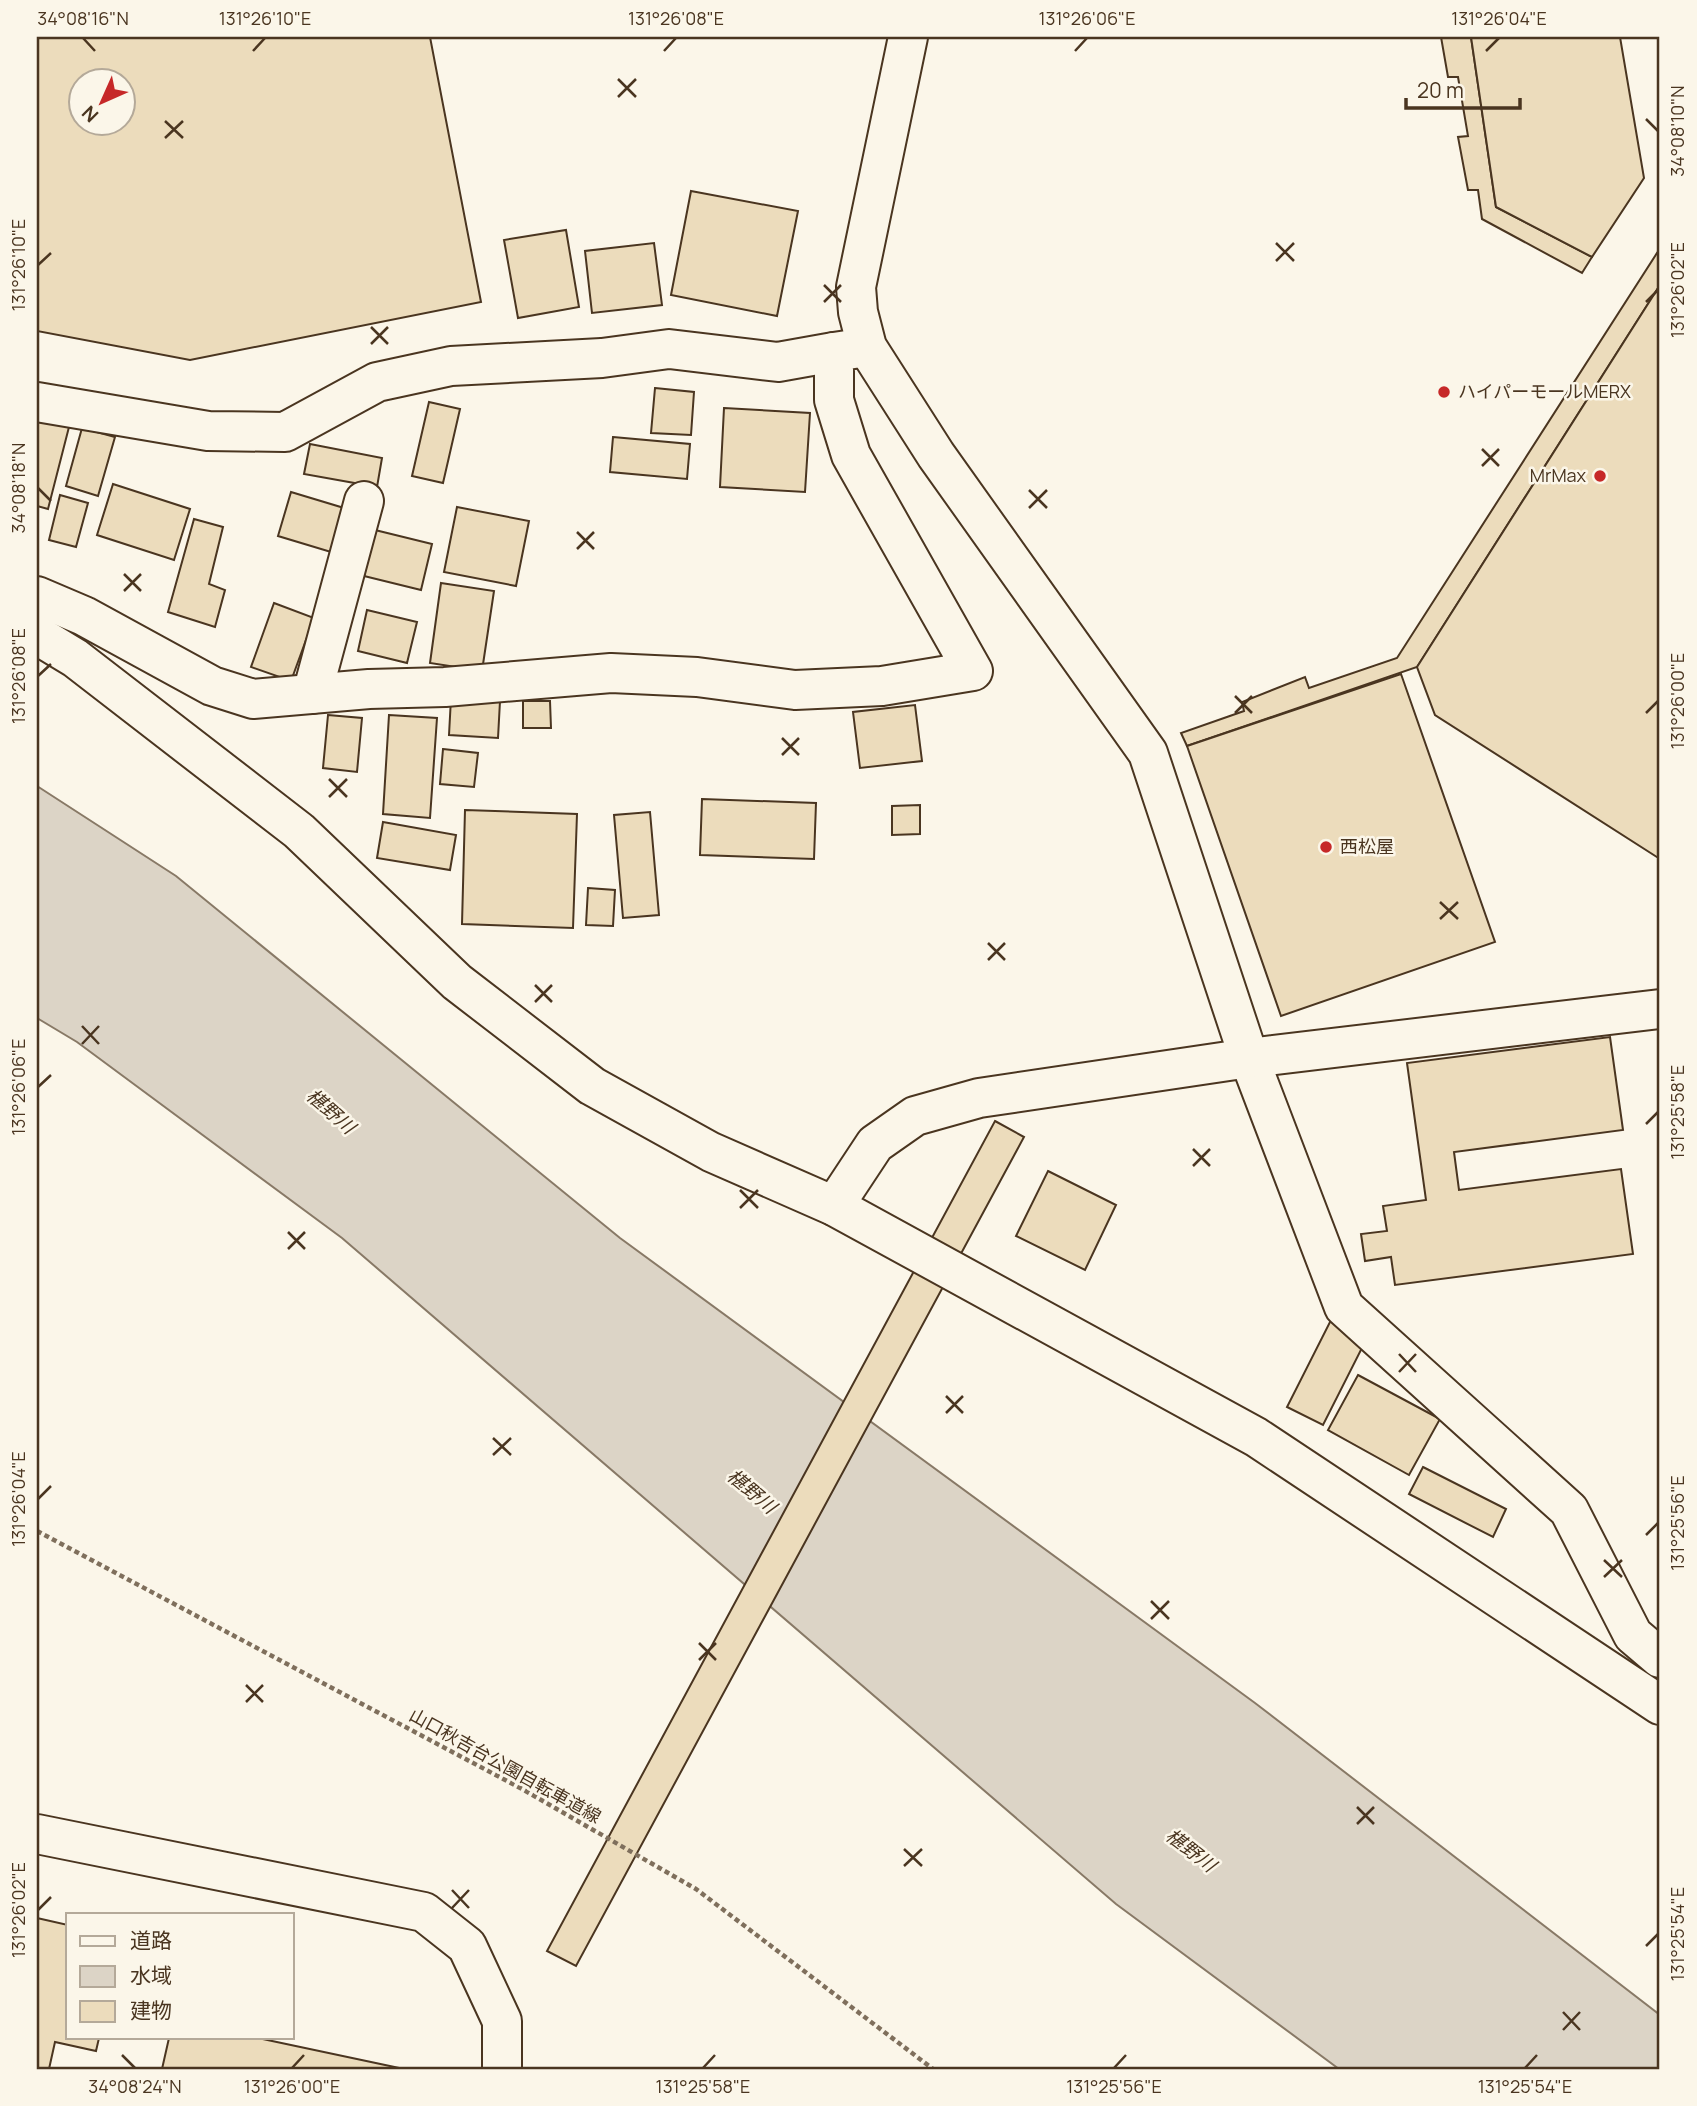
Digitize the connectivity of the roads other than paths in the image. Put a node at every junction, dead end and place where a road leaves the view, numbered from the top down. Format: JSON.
{"nodes":[{"id":1,"x":908,"y":37,"type":"edge"},
{"id":2,"x":850,"y":350,"type":"junction"},
{"id":3,"x":37,"y":402,"type":"edge"},
{"id":4,"x":364,"y":501,"type":"dead end"},
{"id":5,"x":37,"y":596,"type":"edge"},
{"id":6,"x":37,"y":635,"type":"edge"},
{"id":7,"x":312,"y":694,"type":"junction"},
{"id":8,"x":1660,"y":1009,"type":"edge"},
{"id":9,"x":1248,"y":1058,"type":"junction"},
{"id":10,"x":834,"y":1206,"type":"junction"},
{"id":11,"x":1660,"y":1658,"type":"edge"},
{"id":12,"x":1660,"y":1705,"type":"edge"},
{"id":13,"x":37,"y":1834,"type":"edge"},
{"id":14,"x":502,"y":2069,"type":"edge"}],
"edges":[{"from":1,"to":2,"type":"street"},
{"from":2,"to":3,"type":"street"},
{"from":2,"to":7,"type":"street"},
{"from":2,"to":9,"type":"street"},
{"from":4,"to":7,"type":"street"},
{"from":5,"to":7,"type":"street"},
{"from":6,"to":10,"type":"street"},
{"from":8,"to":9,"type":"street"},
{"from":9,"to":10,"type":"street"},
{"from":9,"to":11,"type":"street"},
{"from":10,"to":12,"type":"street"},
{"from":13,"to":14,"type":"street"}]}
